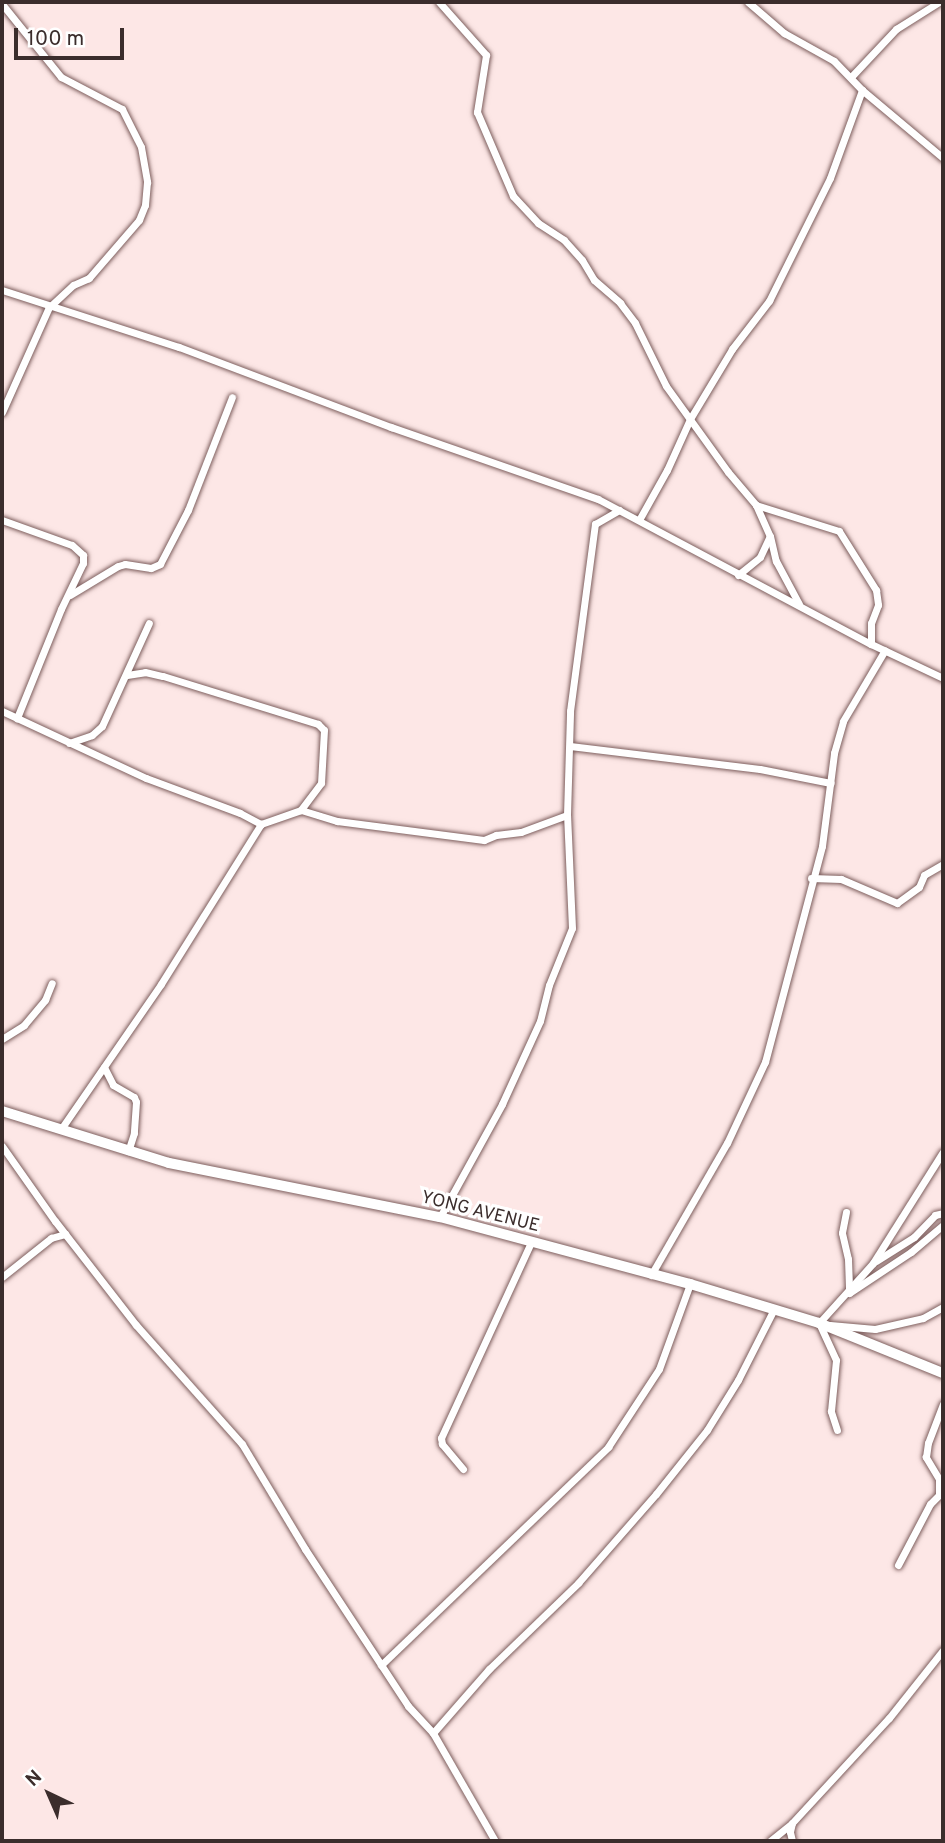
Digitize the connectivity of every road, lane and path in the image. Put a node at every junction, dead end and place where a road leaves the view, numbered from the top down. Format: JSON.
{"nodes":[{"id":1,"x":439,"y":2,"type":"edge"},
{"id":2,"x":748,"y":2,"type":"edge"},
{"id":3,"x":939,"y":2,"type":"edge"},
{"id":4,"x":2,"y":4,"type":"edge"},
{"id":5,"x":850,"y":77,"type":"junction"},
{"id":6,"x":862,"y":90,"type":"junction"},
{"id":7,"x":943,"y":158,"type":"edge"},
{"id":8,"x":2,"y":290,"type":"edge"},
{"id":9,"x":49,"y":307,"type":"junction"},
{"id":10,"x":232,"y":397,"type":"dead end"},
{"id":11,"x":2,"y":412,"type":"edge"},
{"id":12,"x":690,"y":419,"type":"junction"},
{"id":13,"x":756,"y":505,"type":"junction"},
{"id":14,"x":619,"y":510,"type":"junction"},
{"id":15,"x":2,"y":520,"type":"edge"},
{"id":16,"x":639,"y":520,"type":"junction"},
{"id":17,"x":770,"y":536,"type":"junction"},
{"id":18,"x":738,"y":575,"type":"junction"},
{"id":19,"x":69,"y":595,"type":"junction"},
{"id":20,"x":800,"y":604,"type":"junction"},
{"id":21,"x":149,"y":623,"type":"dead end"},
{"id":22,"x":871,"y":644,"type":"junction"},
{"id":23,"x":885,"y":650,"type":"junction"},
{"id":24,"x":128,"y":674,"type":"junction"},
{"id":25,"x":943,"y":678,"type":"edge"},
{"id":26,"x":2,"y":711,"type":"edge"},
{"id":27,"x":17,"y":718,"type":"junction"},
{"id":28,"x":68,"y":743,"type":"junction"},
{"id":29,"x":570,"y":746,"type":"junction"},
{"id":30,"x":831,"y":783,"type":"junction"},
{"id":31,"x":301,"y":810,"type":"junction"},
{"id":32,"x":568,"y":815,"type":"junction"},
{"id":33,"x":261,"y":824,"type":"junction"},
{"id":34,"x":943,"y":864,"type":"edge"},
{"id":35,"x":811,"y":878,"type":"junction"},
{"id":36,"x":52,"y":983,"type":"dead end"},
{"id":37,"x":2,"y":1039,"type":"edge"},
{"id":38,"x":104,"y":1066,"type":"junction"},
{"id":39,"x":2,"y":1111,"type":"edge"},
{"id":40,"x":61,"y":1129,"type":"junction"},
{"id":41,"x":2,"y":1146,"type":"edge"},
{"id":42,"x":128,"y":1151,"type":"junction"},
{"id":43,"x":943,"y":1152,"type":"edge"},
{"id":44,"x":846,"y":1212,"type":"dead end"},
{"id":45,"x":943,"y":1213,"type":"edge"},
{"id":46,"x":52,"y":1216,"type":"junction"},
{"id":47,"x":440,"y":1217,"type":"junction"},
{"id":48,"x":943,"y":1225,"type":"edge"},
{"id":49,"x":65,"y":1234,"type":"junction"},
{"id":50,"x":51,"y":1238,"type":"junction"},
{"id":51,"x":531,"y":1242,"type":"junction"},
{"id":52,"x":873,"y":1263,"type":"junction"},
{"id":53,"x":651,"y":1275,"type":"junction"},
{"id":54,"x":2,"y":1277,"type":"edge"},
{"id":55,"x":690,"y":1284,"type":"junction"},
{"id":56,"x":849,"y":1293,"type":"junction"},
{"id":57,"x":943,"y":1307,"type":"edge"},
{"id":58,"x":774,"y":1309,"type":"junction"},
{"id":59,"x":819,"y":1323,"type":"junction"},
{"id":60,"x":943,"y":1373,"type":"edge"},
{"id":61,"x":943,"y":1404,"type":"edge"},
{"id":62,"x":837,"y":1430,"type":"dead end"},
{"id":63,"x":463,"y":1469,"type":"dead end"},
{"id":64,"x":898,"y":1565,"type":"dead end"},
{"id":65,"x":943,"y":1650,"type":"edge"},
{"id":66,"x":381,"y":1665,"type":"junction"},
{"id":67,"x":433,"y":1733,"type":"junction"},
{"id":68,"x":792,"y":1822,"type":"junction"},
{"id":69,"x":495,"y":1841,"type":"edge"},
{"id":70,"x":770,"y":1841,"type":"edge"},
{"id":71,"x":792,"y":1841,"type":"edge"}],
"edges":[{"from":1,"to":12,"type":"street"},
{"from":2,"to":5,"type":"street"},
{"from":3,"to":5,"type":"street"},
{"from":4,"to":9,"type":"street"},
{"from":5,"to":6,"type":"street"},
{"from":6,"to":7,"type":"street"},
{"from":6,"to":12,"type":"street"},
{"from":8,"to":9,"type":"street"},
{"from":9,"to":11,"type":"street"},
{"from":9,"to":14,"type":"street"},
{"from":10,"to":19,"type":"street"},
{"from":12,"to":13,"type":"street"},
{"from":12,"to":16,"type":"street"},
{"from":13,"to":17,"type":"street"},
{"from":13,"to":22,"type":"street"},
{"from":14,"to":16,"type":"street"},
{"from":14,"to":29,"type":"street"},
{"from":15,"to":19,"type":"street"},
{"from":16,"to":18,"type":"street"},
{"from":17,"to":18,"type":"street"},
{"from":17,"to":20,"type":"street"},
{"from":18,"to":20,"type":"street"},
{"from":19,"to":27,"type":"street"},
{"from":20,"to":22,"type":"street"},
{"from":21,"to":24,"type":"street"},
{"from":22,"to":23,"type":"street"},
{"from":23,"to":25,"type":"street"},
{"from":23,"to":30,"type":"street"},
{"from":24,"to":28,"type":"street"},
{"from":24,"to":31,"type":"street"},
{"from":26,"to":27,"type":"street"},
{"from":27,"to":28,"type":"street"},
{"from":28,"to":33,"type":"street"},
{"from":29,"to":30,"type":"street"},
{"from":29,"to":32,"type":"street"},
{"from":30,"to":35,"type":"street"},
{"from":31,"to":32,"type":"street"},
{"from":31,"to":33,"type":"street"},
{"from":32,"to":47,"type":"street"},
{"from":33,"to":38,"type":"street"},
{"from":34,"to":35,"type":"street"},
{"from":35,"to":53,"type":"street"},
{"from":36,"to":37,"type":"street"},
{"from":38,"to":40,"type":"street"},
{"from":38,"to":42,"type":"street"},
{"from":39,"to":40,"type":"street","name":"YONG AVENUE"},
{"from":40,"to":42,"type":"street","name":"YONG AVENUE"},
{"from":41,"to":46,"type":"street"},
{"from":42,"to":47,"type":"street","name":"YONG AVENUE"},
{"from":43,"to":52,"type":"street"},
{"from":44,"to":56,"type":"street"},
{"from":45,"to":52,"type":"street"},
{"from":46,"to":49,"type":"street"},
{"from":46,"to":50,"type":"street"},
{"from":47,"to":51,"type":"street","name":"YONG AVENUE"},
{"from":48,"to":56,"type":"street"},
{"from":49,"to":50,"type":"street"},
{"from":49,"to":66,"type":"street"},
{"from":50,"to":54,"type":"street"},
{"from":51,"to":53,"type":"street","name":"YONG AVENUE"},
{"from":51,"to":63,"type":"street"},
{"from":52,"to":56,"type":"street"},
{"from":53,"to":55,"type":"street","name":"YONG AVENUE"},
{"from":55,"to":58,"type":"street","name":"YONG AVENUE"},
{"from":55,"to":66,"type":"street"},
{"from":56,"to":59,"type":"street"},
{"from":57,"to":59,"type":"street"},
{"from":58,"to":59,"type":"street","name":"YONG AVENUE"},
{"from":58,"to":67,"type":"street"},
{"from":59,"to":60,"type":"street","name":"YONG AVENUE"},
{"from":59,"to":62,"type":"street"},
{"from":61,"to":64,"type":"street"},
{"from":65,"to":68,"type":"street"},
{"from":66,"to":67,"type":"street"},
{"from":67,"to":69,"type":"street"},
{"from":68,"to":70,"type":"street"},
{"from":68,"to":71,"type":"street"}]}
